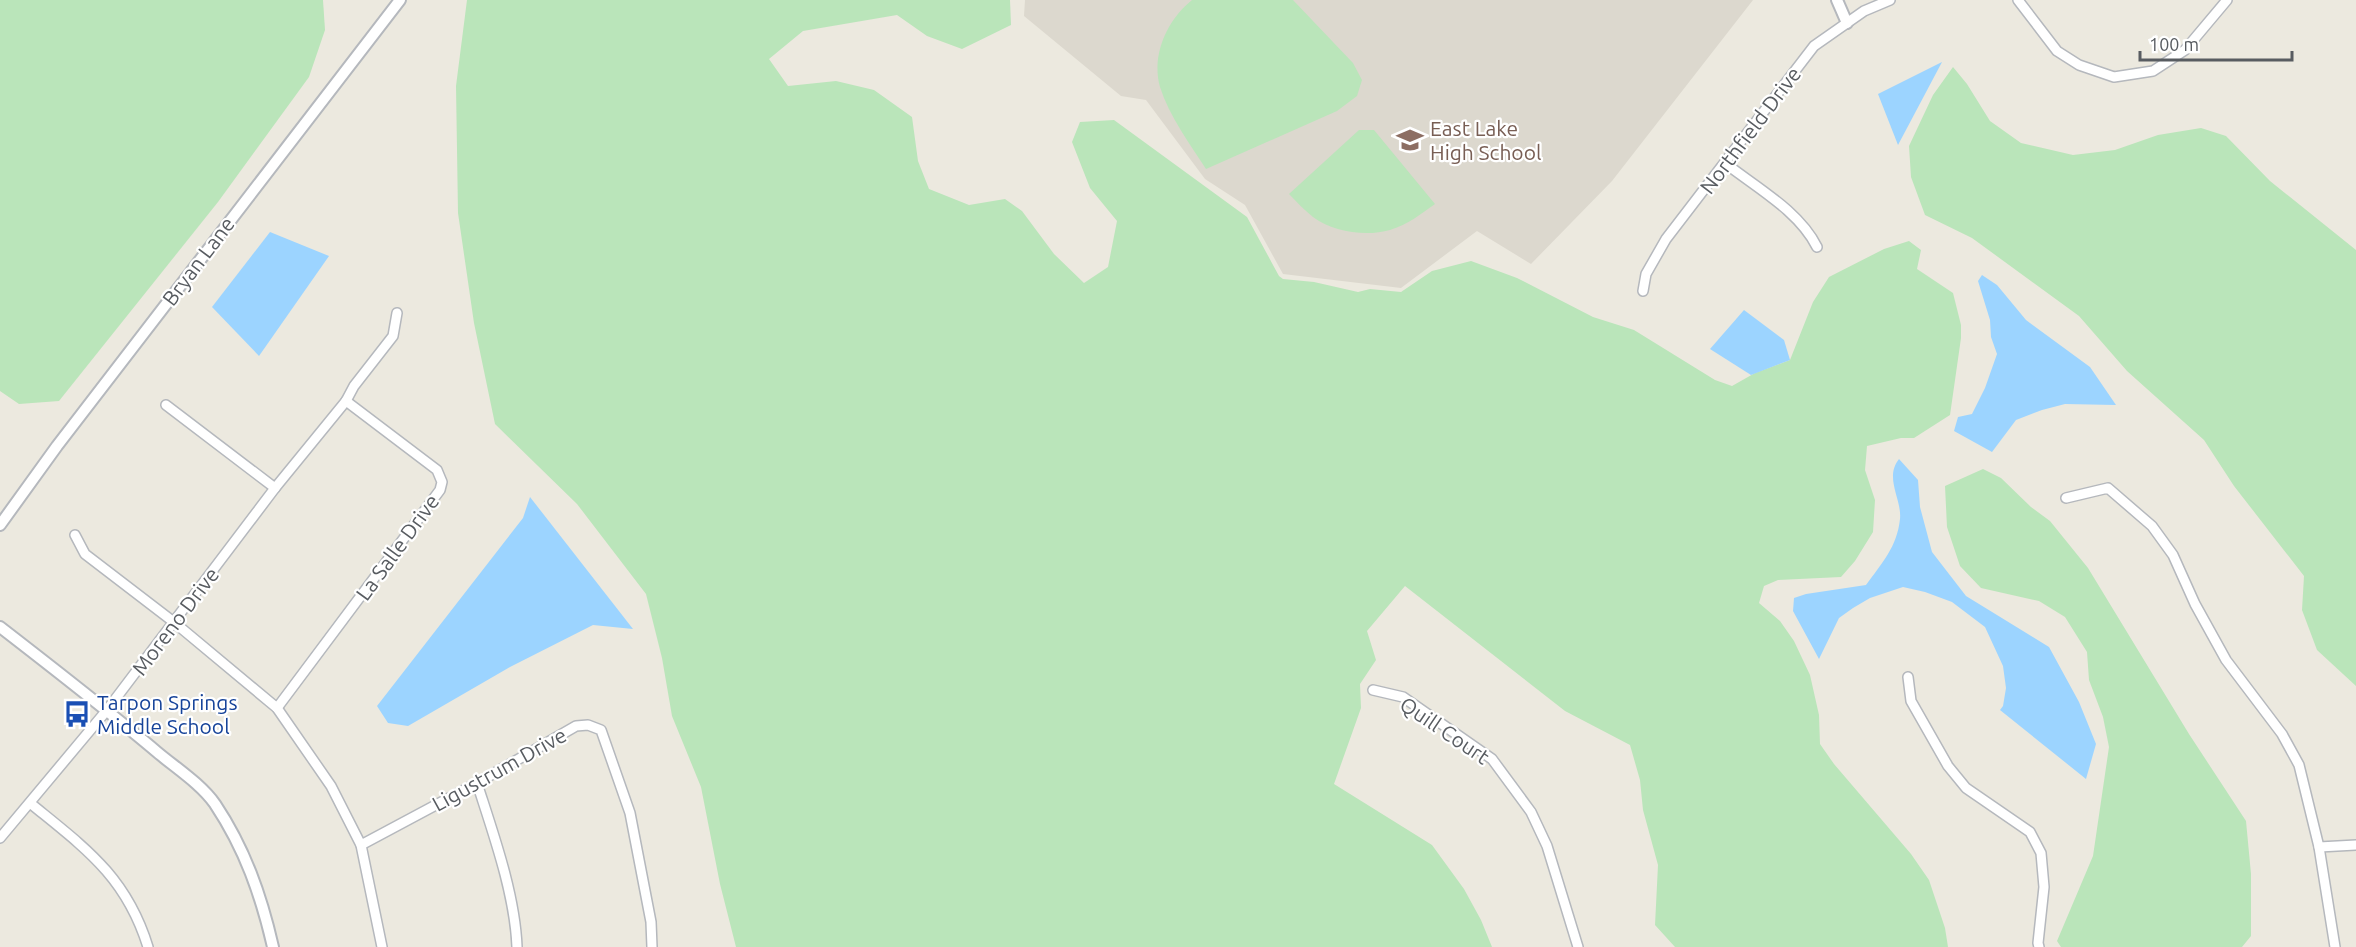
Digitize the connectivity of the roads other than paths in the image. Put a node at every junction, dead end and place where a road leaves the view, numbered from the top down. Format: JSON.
{"nodes":[{"id":1,"x":400,"y":0,"type":"edge"},
{"id":2,"x":1837,"y":0,"type":"edge"},
{"id":3,"x":1890,"y":0,"type":"edge"},
{"id":4,"x":2018,"y":0,"type":"edge"},
{"id":5,"x":2227,"y":0,"type":"edge"},
{"id":6,"x":1847,"y":23,"type":"junction"},
{"id":7,"x":1725,"y":164,"type":"junction"},
{"id":8,"x":1817,"y":247,"type":"dead end"},
{"id":9,"x":1643,"y":291,"type":"dead end"},
{"id":10,"x":397,"y":313,"type":"dead end"},
{"id":11,"x":346,"y":401,"type":"junction"},
{"id":12,"x":166,"y":405,"type":"dead end"},
{"id":13,"x":275,"y":488,"type":"junction"},
{"id":14,"x":2066,"y":498,"type":"dead end"},
{"id":15,"x":0,"y":525,"type":"edge"},
{"id":16,"x":75,"y":535,"type":"dead end"},
{"id":17,"x":175,"y":623,"type":"junction"},
{"id":18,"x":0,"y":627,"type":"edge"},
{"id":19,"x":1908,"y":677,"type":"dead end"},
{"id":20,"x":1373,"y":690,"type":"dead end"},
{"id":21,"x":277,"y":708,"type":"junction"},
{"id":22,"x":107,"y":710,"type":"junction"},
{"id":23,"x":477,"y":783,"type":"junction"},
{"id":24,"x":30,"y":802,"type":"junction"},
{"id":25,"x":0,"y":838,"type":"edge"},
{"id":26,"x":361,"y":845,"type":"junction"},
{"id":27,"x":2356,"y":845,"type":"edge"},
{"id":28,"x":2319,"y":847,"type":"junction"},
{"id":29,"x":148,"y":947,"type":"edge"},
{"id":30,"x":273,"y":947,"type":"edge"},
{"id":31,"x":382,"y":947,"type":"edge"},
{"id":32,"x":517,"y":947,"type":"edge"},
{"id":33,"x":652,"y":947,"type":"edge"},
{"id":34,"x":1578,"y":947,"type":"edge"},
{"id":35,"x":2039,"y":947,"type":"edge"},
{"id":36,"x":2335,"y":947,"type":"edge"}],
"edges":[{"from":1,"to":15,"type":"street","name":"Bryan Lane"},
{"from":2,"to":6,"type":"street"},
{"from":3,"to":6,"type":"street","name":"Northfield Drive"},
{"from":4,"to":5,"type":"street"},
{"from":6,"to":7,"type":"street","name":"Northfield Drive"},
{"from":7,"to":8,"type":"street"},
{"from":7,"to":9,"type":"street","name":"Northfield Drive"},
{"from":10,"to":11,"type":"street"},
{"from":11,"to":13,"type":"street","name":"Moreno Drive"},
{"from":11,"to":21,"type":"street","name":"La Salle Drive"},
{"from":12,"to":13,"type":"street"},
{"from":13,"to":17,"type":"street","name":"Moreno Drive"},
{"from":14,"to":28,"type":"street"},
{"from":16,"to":17,"type":"street"},
{"from":17,"to":21,"type":"street"},
{"from":17,"to":22,"type":"street","name":"Moreno Drive"},
{"from":18,"to":22,"type":"street"},
{"from":19,"to":35,"type":"street"},
{"from":20,"to":34,"type":"street","name":"Quill Court"},
{"from":21,"to":26,"type":"street"},
{"from":22,"to":24,"type":"street","name":"Moreno Drive"},
{"from":22,"to":30,"type":"street"},
{"from":23,"to":26,"type":"street","name":"Ligustrum Drive"},
{"from":23,"to":32,"type":"street"},
{"from":23,"to":33,"type":"street","name":"Ligustrum Drive"},
{"from":24,"to":25,"type":"street","name":"Moreno Drive"},
{"from":24,"to":29,"type":"street"},
{"from":26,"to":31,"type":"street"},
{"from":27,"to":28,"type":"street"},
{"from":28,"to":36,"type":"street"}]}
